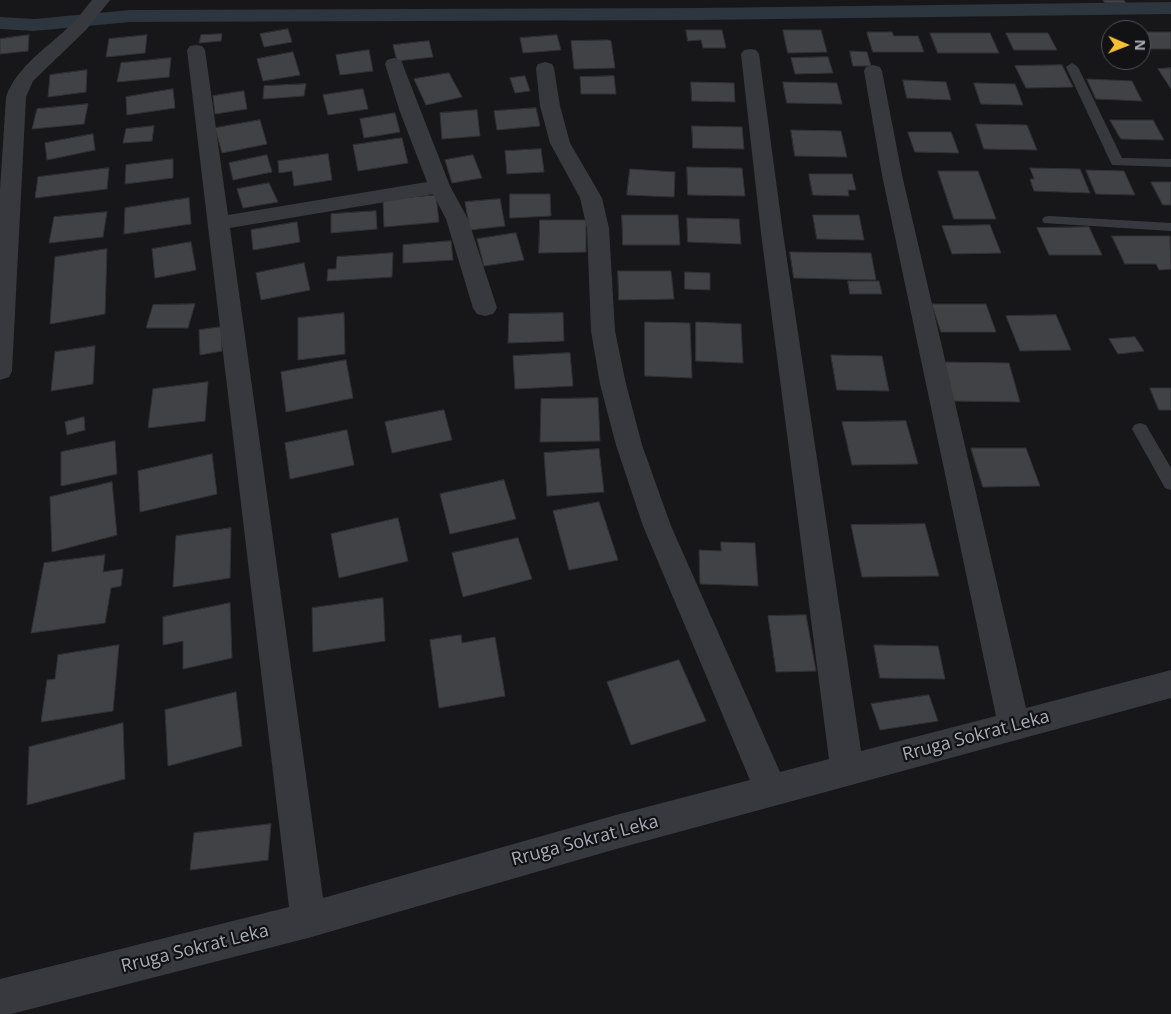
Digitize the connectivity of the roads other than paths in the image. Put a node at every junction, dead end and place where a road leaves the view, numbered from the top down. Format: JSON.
{"nodes":[{"id":1,"x":90,"y":13,"type":"edge"},
{"id":2,"x":196,"y":50,"type":"dead end"},
{"id":3,"x":750,"y":54,"type":"dead end"},
{"id":4,"x":394,"y":64,"type":"dead end"},
{"id":5,"x":1072,"y":67,"type":"dead end"},
{"id":6,"x":545,"y":68,"type":"dead end"},
{"id":7,"x":873,"y":71,"type":"dead end"},
{"id":8,"x":1171,"y":163,"type":"edge"},
{"id":9,"x":439,"y":186,"type":"junction"},
{"id":10,"x":1049,"y":220,"type":"dead end"},
{"id":11,"x":220,"y":222,"type":"junction"},
{"id":12,"x":1171,"y":227,"type":"edge"},
{"id":13,"x":485,"y":308,"type":"dead end"},
{"id":14,"x":0,"y":371,"type":"edge"},
{"id":15,"x":1140,"y":430,"type":"dead end"},
{"id":16,"x":1171,"y":484,"type":"edge"},
{"id":17,"x":1171,"y":684,"type":"edge"},
{"id":18,"x":1014,"y":726,"type":"junction"},
{"id":19,"x":846,"y":770,"type":"junction"},
{"id":20,"x":771,"y":791,"type":"junction"},
{"id":21,"x":308,"y":920,"type":"junction"},
{"id":22,"x":0,"y":998,"type":"edge"}],
"edges":[{"from":1,"to":14,"type":"street"},
{"from":2,"to":11,"type":"street"},
{"from":3,"to":19,"type":"street"},
{"from":4,"to":9,"type":"street"},
{"from":5,"to":8,"type":"lane"},
{"from":6,"to":20,"type":"street"},
{"from":7,"to":18,"type":"street"},
{"from":9,"to":11,"type":"street"},
{"from":9,"to":13,"type":"street"},
{"from":10,"to":12,"type":"lane"},
{"from":11,"to":21,"type":"street"},
{"from":15,"to":16,"type":"lane"},
{"from":17,"to":18,"type":"street","name":"Rruga Sokrat Leka"},
{"from":18,"to":19,"type":"street","name":"Rruga Sokrat Leka"},
{"from":19,"to":20,"type":"street","name":"Rruga Sokrat Leka"},
{"from":20,"to":21,"type":"street","name":"Rruga Sokrat Leka"},
{"from":21,"to":22,"type":"street","name":"Rruga Sokrat Leka"}]}
